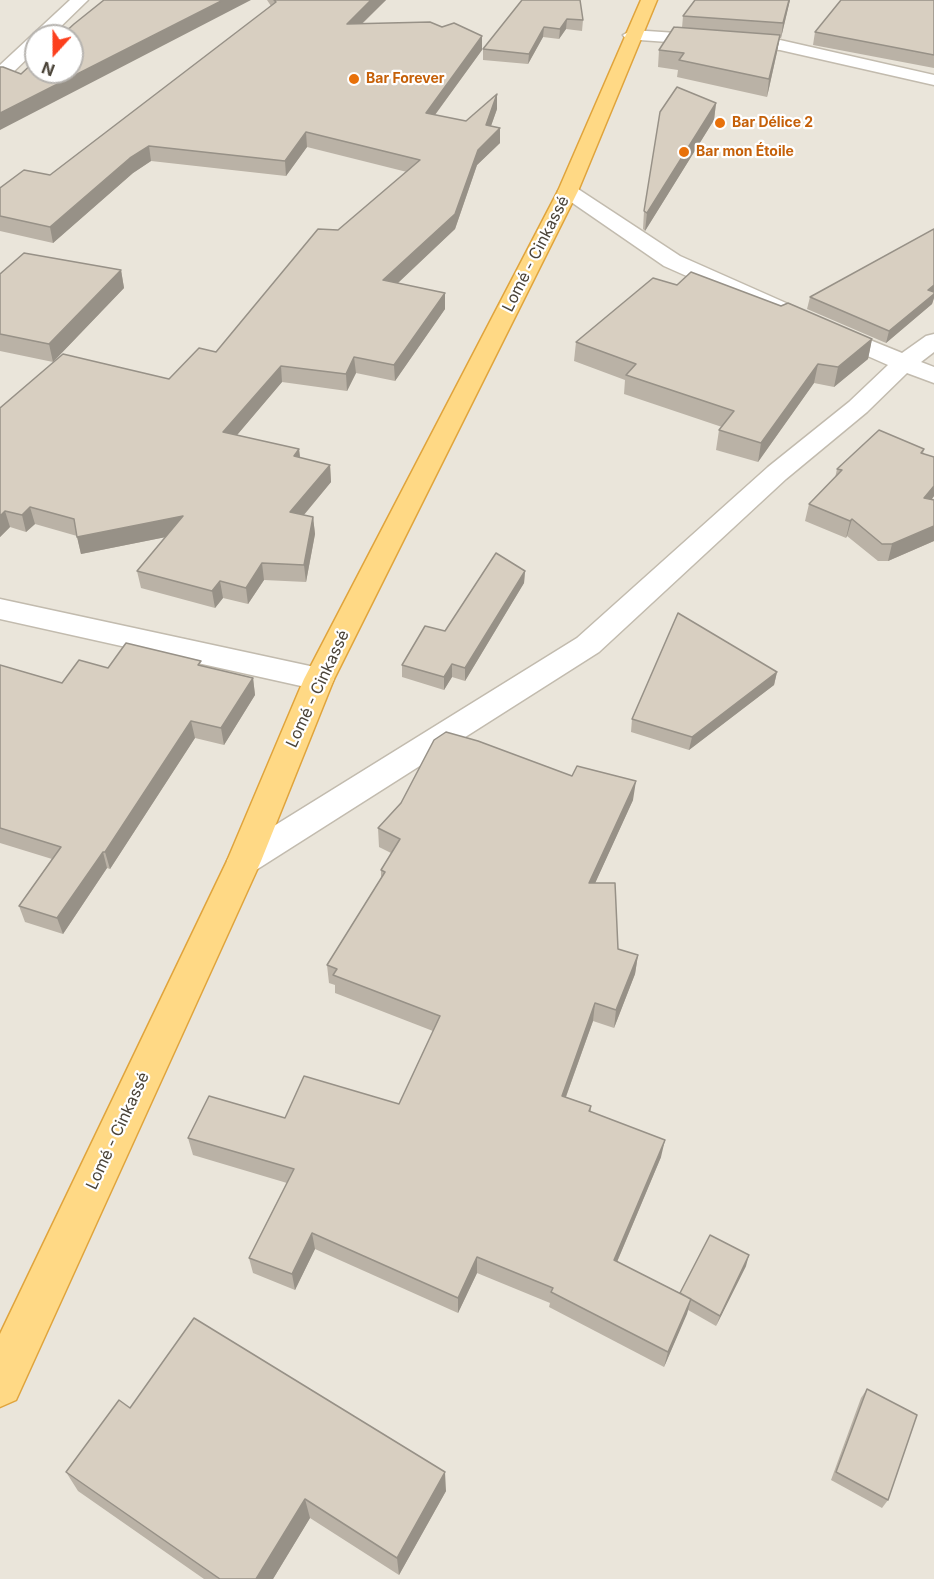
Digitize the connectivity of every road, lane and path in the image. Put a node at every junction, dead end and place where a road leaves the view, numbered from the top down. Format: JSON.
{"nodes":[{"id":1,"x":80,"y":0,"type":"edge"},
{"id":2,"x":649,"y":0,"type":"edge"},
{"id":3,"x":54,"y":24,"type":"edge"},
{"id":4,"x":632,"y":35,"type":"junction"},
{"id":5,"x":24,"y":40,"type":"edge"},
{"id":6,"x":12,"y":41,"type":"dead end"},
{"id":7,"x":24,"y":52,"type":"edge"},
{"id":8,"x":0,"y":75,"type":"edge"},
{"id":9,"x":934,"y":80,"type":"edge"},
{"id":10,"x":568,"y":191,"type":"junction"},
{"id":11,"x":934,"y":341,"type":"edge"},
{"id":12,"x":903,"y":364,"type":"junction"},
{"id":13,"x":934,"y":376,"type":"edge"},
{"id":14,"x":0,"y":609,"type":"edge"},
{"id":15,"x":319,"y":679,"type":"junction"},
{"id":16,"x":244,"y":861,"type":"junction"},
{"id":17,"x":0,"y":1383,"type":"edge"}],
"edges":[{"from":1,"to":3,"type":"street"},
{"from":2,"to":4,"type":"highway","name":"Lomé - Cinkassé"},
{"from":4,"to":9,"type":"street"},
{"from":4,"to":10,"type":"highway","name":"Lomé - Cinkassé"},
{"from":5,"to":6,"type":"street"},
{"from":7,"to":8,"type":"street"},
{"from":10,"to":12,"type":"street"},
{"from":10,"to":15,"type":"highway","name":"Lomé - Cinkassé"},
{"from":11,"to":12,"type":"street"},
{"from":12,"to":13,"type":"street"},
{"from":12,"to":16,"type":"street"},
{"from":14,"to":15,"type":"street"},
{"from":15,"to":16,"type":"highway","name":"Lomé - Cinkassé"},
{"from":16,"to":17,"type":"highway","name":"Lomé - Cinkassé"}]}
